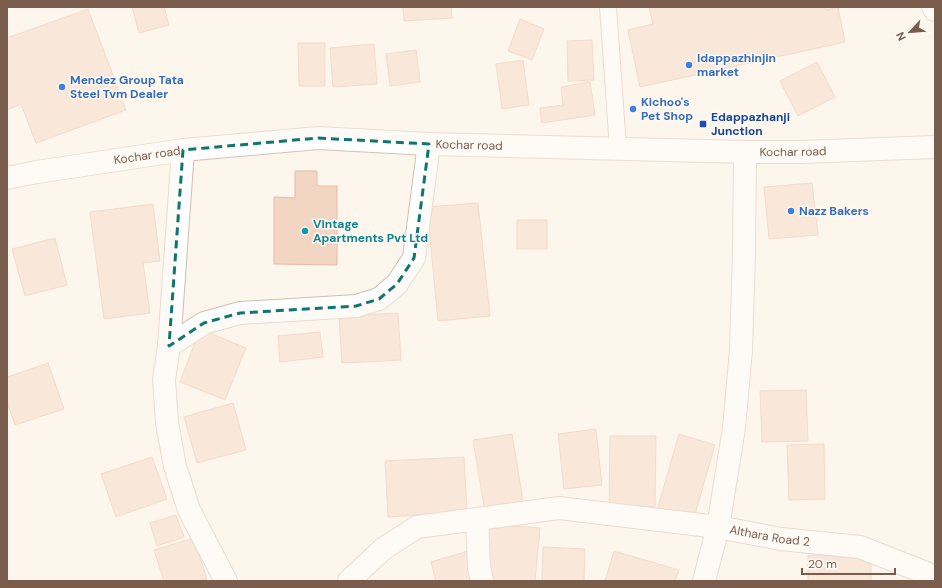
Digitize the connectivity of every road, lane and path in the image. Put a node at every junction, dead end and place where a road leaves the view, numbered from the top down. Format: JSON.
{"nodes":[{"id":1,"x":608,"y":7,"type":"edge"},
{"id":2,"x":933,"y":7,"type":"edge"},
{"id":3,"x":935,"y":10,"type":"edge"},
{"id":4,"x":429,"y":144,"type":"junction"},
{"id":5,"x":935,"y":147,"type":"edge"},
{"id":6,"x":618,"y":148,"type":"junction"},
{"id":7,"x":183,"y":150,"type":"junction"},
{"id":8,"x":745,"y":152,"type":"junction"},
{"id":9,"x":7,"y":178,"type":"edge"},
{"id":10,"x":169,"y":346,"type":"junction"},
{"id":11,"x":477,"y":519,"type":"junction"},
{"id":12,"x":718,"y":527,"type":"junction"},
{"id":13,"x":928,"y":578,"type":"edge"},
{"id":14,"x":226,"y":581,"type":"edge"},
{"id":15,"x":349,"y":581,"type":"edge"},
{"id":16,"x":482,"y":581,"type":"edge"},
{"id":17,"x":704,"y":581,"type":"edge"}],
"edges":[{"from":1,"to":6,"type":"lane"},
{"from":2,"to":3,"type":"street"},
{"from":4,"to":6,"type":"street","name":"Kochar road"},
{"from":4,"to":7,"type":"street","name":"Kochar road"},
{"from":4,"to":10,"type":"street"},
{"from":5,"to":8,"type":"street","name":"Kochar road"},
{"from":6,"to":8,"type":"street","name":"Kochar road"},
{"from":7,"to":9,"type":"street","name":"Kochar road"},
{"from":7,"to":10,"type":"street"},
{"from":8,"to":12,"type":"street"},
{"from":10,"to":14,"type":"street"},
{"from":11,"to":12,"type":"street","name":"Althara Road 2"},
{"from":11,"to":15,"type":"street","name":"Althara Road 2"},
{"from":11,"to":16,"type":"street"},
{"from":12,"to":13,"type":"street","name":"Althara Road 2"},
{"from":12,"to":17,"type":"street"}]}
